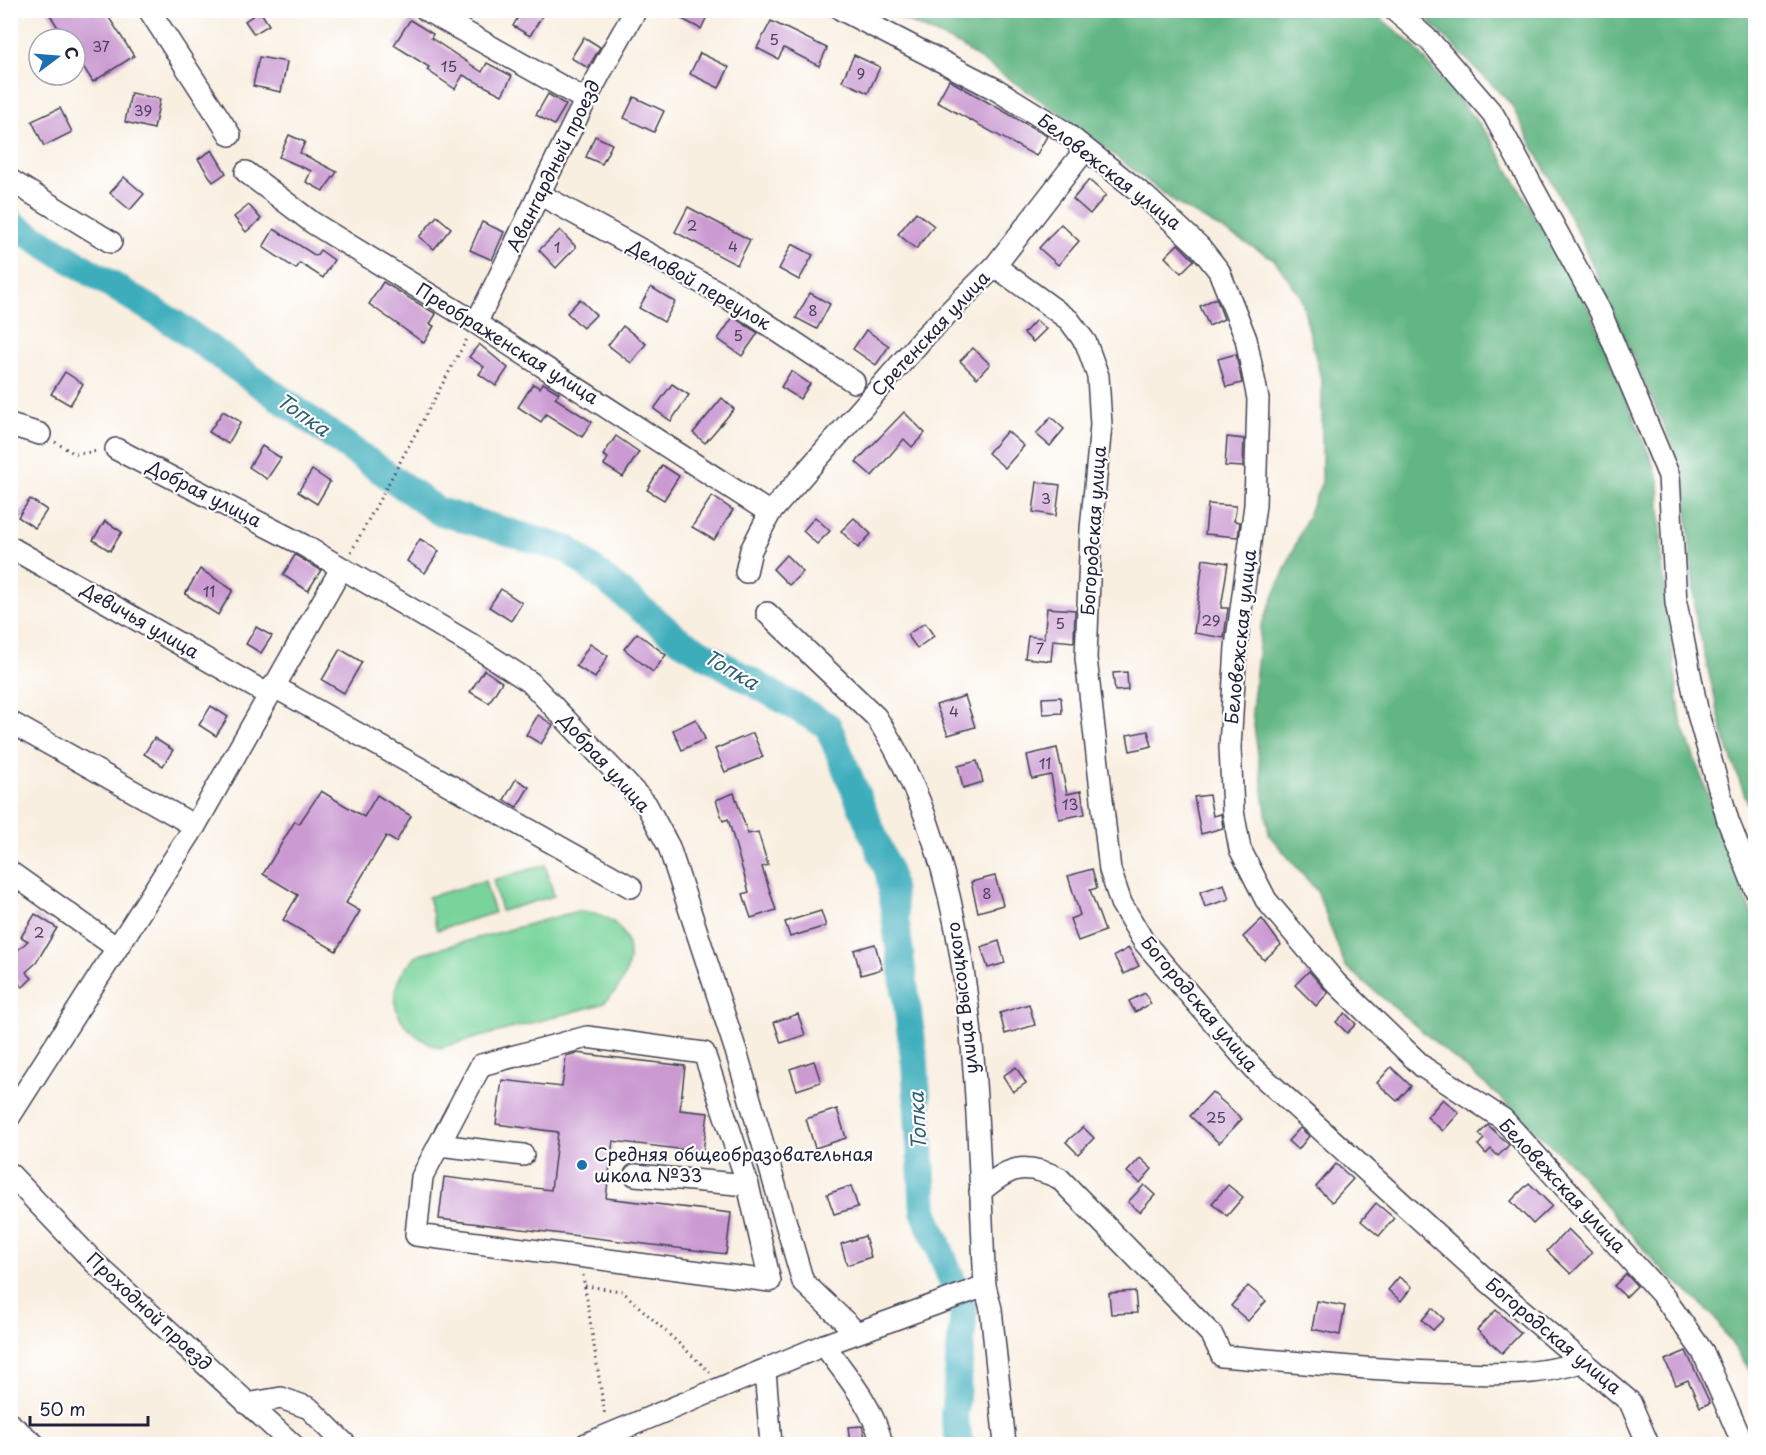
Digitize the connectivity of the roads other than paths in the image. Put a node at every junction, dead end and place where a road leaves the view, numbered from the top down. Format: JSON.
{"nodes":[{"id":1,"x":149,"y":10,"type":"edge"},
{"id":2,"x":426,"y":10,"type":"edge"},
{"id":3,"x":636,"y":10,"type":"edge"},
{"id":4,"x":842,"y":10,"type":"edge"},
{"id":5,"x":1394,"y":10,"type":"edge"},
{"id":6,"x":584,"y":99,"type":"junction"},
{"id":7,"x":230,"y":135,"type":"dead end"},
{"id":8,"x":1085,"y":150,"type":"junction"},
{"id":9,"x":246,"y":172,"type":"dead end"},
{"id":10,"x":10,"y":180,"type":"edge"},
{"id":11,"x":541,"y":195,"type":"junction"},
{"id":12,"x":111,"y":242,"type":"dead end"},
{"id":13,"x":995,"y":266,"type":"junction"},
{"id":14,"x":476,"y":323,"type":"junction"},
{"id":15,"x":854,"y":382,"type":"dead end"},
{"id":16,"x":10,"y":426,"type":"edge"},
{"id":17,"x":40,"y":434,"type":"road end"},
{"id":18,"x":116,"y":449,"type":"road end"},
{"id":19,"x":770,"y":513,"type":"junction"},
{"id":20,"x":10,"y":547,"type":"edge"},
{"id":21,"x":341,"y":569,"type":"junction"},
{"id":22,"x":746,"y":572,"type":"dead end"},
{"id":23,"x":766,"y":613,"type":"dead end"},
{"id":24,"x":271,"y":691,"type":"junction"},
{"id":25,"x":10,"y":722,"type":"edge"},
{"id":26,"x":195,"y":826,"type":"junction"},
{"id":27,"x":10,"y":872,"type":"edge"},
{"id":28,"x":631,"y":887,"type":"dead end"},
{"id":29,"x":1755,"y":891,"type":"edge"},
{"id":30,"x":117,"y":948,"type":"junction"},
{"id":31,"x":10,"y":1116,"type":"edge"},
{"id":32,"x":439,"y":1145,"type":"junction"},
{"id":33,"x":523,"y":1155,"type":"dead end"},
{"id":34,"x":10,"y":1174,"type":"edge"},
{"id":35,"x":635,"y":1175,"type":"dead end"},
{"id":36,"x":748,"y":1185,"type":"junction"},
{"id":37,"x":980,"y":1192,"type":"junction"},
{"id":38,"x":985,"y":1286,"type":"junction"},
{"id":39,"x":839,"y":1339,"type":"junction"},
{"id":40,"x":1584,"y":1361,"type":"junction"},
{"id":41,"x":765,"y":1371,"type":"junction"},
{"id":42,"x":247,"y":1404,"type":"junction"},
{"id":43,"x":10,"y":1424,"type":"edge"},
{"id":44,"x":618,"y":1437,"type":"edge"},
{"id":45,"x":34,"y":1444,"type":"edge"},
{"id":46,"x":292,"y":1444,"type":"edge"},
{"id":47,"x":345,"y":1444,"type":"edge"},
{"id":48,"x":586,"y":1444,"type":"edge"},
{"id":49,"x":771,"y":1444,"type":"edge"},
{"id":50,"x":882,"y":1444,"type":"edge"},
{"id":51,"x":1005,"y":1444,"type":"edge"},
{"id":52,"x":1648,"y":1444,"type":"edge"},
{"id":53,"x":1743,"y":1444,"type":"edge"}],
"edges":[{"from":1,"to":7,"type":"street"},
{"from":2,"to":6,"type":"street"},
{"from":3,"to":6,"type":"street","name":"Авангардный проезд"},
{"from":4,"to":8,"type":"street","name":"Беловежская улица"},
{"from":5,"to":29,"type":"street"},
{"from":6,"to":11,"type":"street","name":"Авангардный проезд"},
{"from":8,"to":13,"type":"street","name":"Сретенская улица"},
{"from":8,"to":53,"type":"street","name":"Беловежская улица"},
{"from":9,"to":14,"type":"street","name":"Преображенская улица"},
{"from":10,"to":12,"type":"street"},
{"from":11,"to":14,"type":"street","name":"Авангардный проезд"},
{"from":11,"to":15,"type":"street","name":"Деловой переулок"},
{"from":13,"to":19,"type":"street","name":"Сретенская улица"},
{"from":13,"to":40,"type":"street","name":"Богородская улица"},
{"from":14,"to":19,"type":"street","name":"Преображенская улица"},
{"from":16,"to":17,"type":"street"},
{"from":18,"to":21,"type":"street","name":"Добрая улица"},
{"from":19,"to":22,"type":"street","name":"Сретенская улица"},
{"from":20,"to":24,"type":"street","name":"Девичья улица"},
{"from":21,"to":24,"type":"street"},
{"from":21,"to":39,"type":"street","name":"Добрая улица"},
{"from":23,"to":37,"type":"street","name":"улица Высоцкого"},
{"from":24,"to":26,"type":"street"},
{"from":24,"to":28,"type":"street","name":"Девичья улица"},
{"from":25,"to":26,"type":"street"},
{"from":26,"to":30,"type":"street"},
{"from":27,"to":30,"type":"street"},
{"from":30,"to":31,"type":"street"},
{"from":32,"to":33,"type":"street"},
{"from":32,"to":36,"type":"street"},
{"from":32,"to":36,"type":"street"},
{"from":34,"to":42,"type":"street","name":"Проходной проезд"},
{"from":35,"to":36,"type":"street"},
{"from":37,"to":38,"type":"street","name":"улица Высоцкого"},
{"from":37,"to":40,"type":"street"},
{"from":38,"to":39,"type":"street"},
{"from":38,"to":51,"type":"street","name":"улица Высоцкого"},
{"from":39,"to":41,"type":"street"},
{"from":39,"to":50,"type":"street","name":"Добрая улица"},
{"from":40,"to":52,"type":"street","name":"Богородская улица"},
{"from":41,"to":44,"type":"street"},
{"from":41,"to":49,"type":"street"},
{"from":42,"to":46,"type":"street","name":"Проходной проезд"},
{"from":42,"to":47,"type":"street"},
{"from":43,"to":45,"type":"street"},
{"from":44,"to":48,"type":"street"}]}
